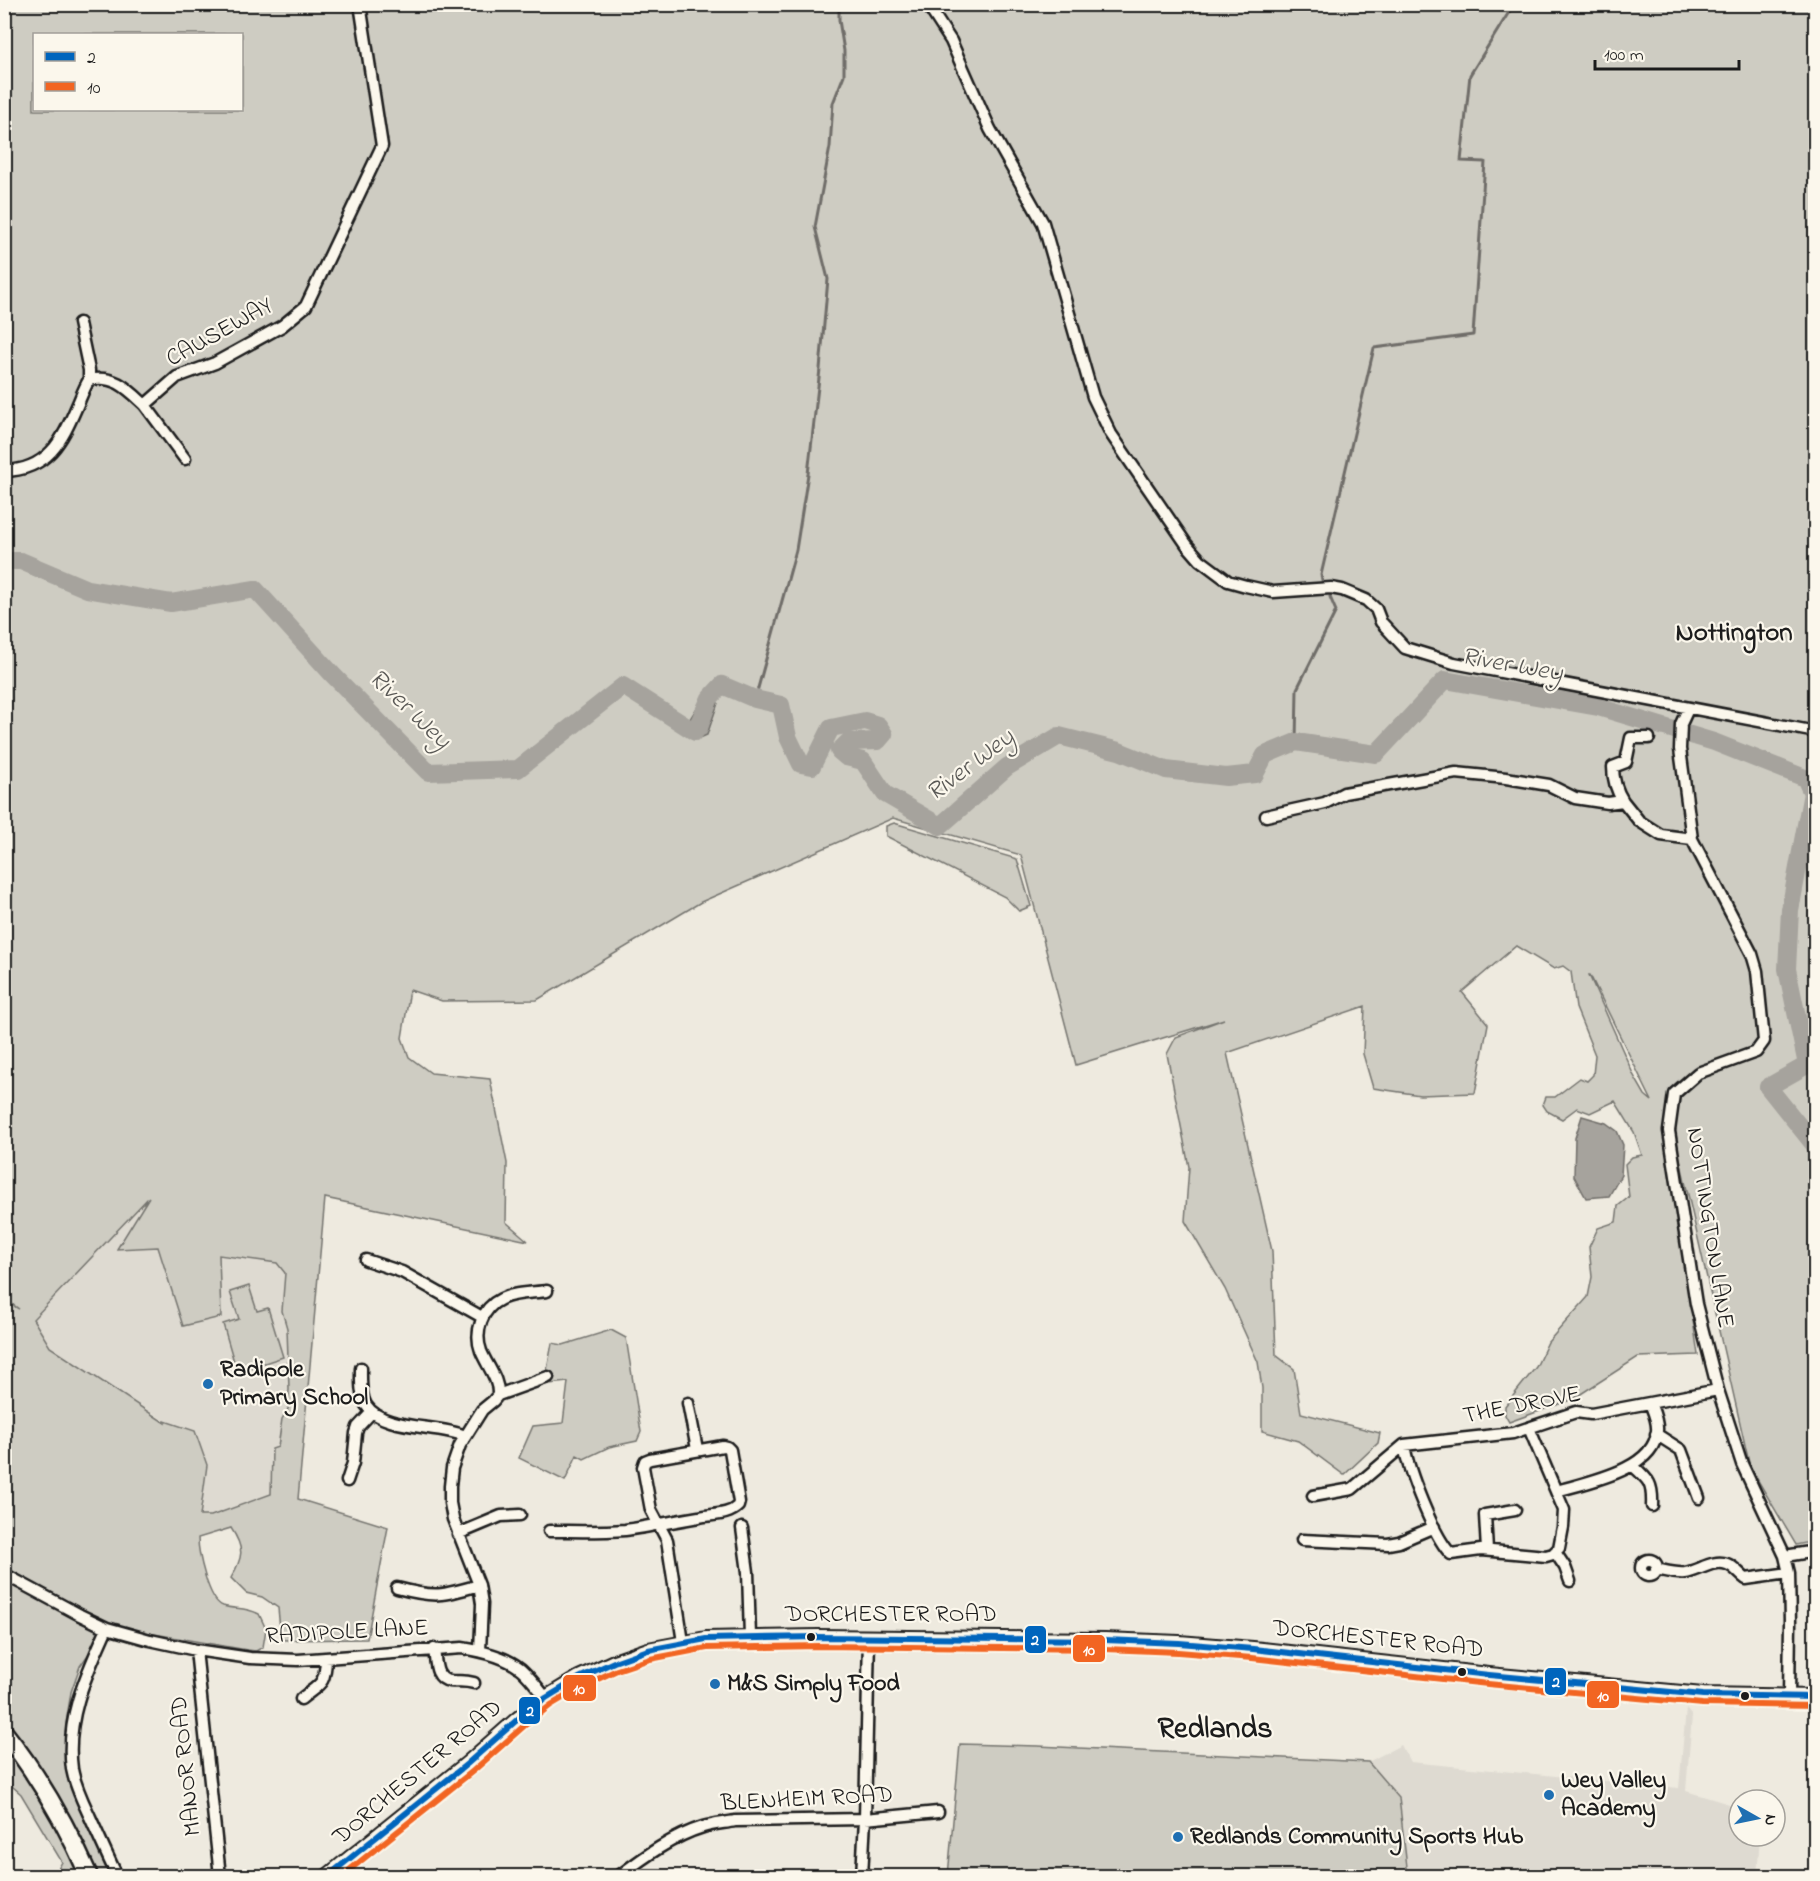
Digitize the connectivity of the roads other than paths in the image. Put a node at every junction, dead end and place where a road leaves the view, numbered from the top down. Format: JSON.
{"nodes":[{"id":1,"x":360,"y":4,"type":"edge"},
{"id":2,"x":927,"y":4,"type":"edge"},
{"id":3,"x":79,"y":323,"type":"dead end"},
{"id":4,"x":89,"y":380,"type":"junction"},
{"id":5,"x":145,"y":405,"type":"junction"},
{"id":6,"x":185,"y":459,"type":"dead end"},
{"id":7,"x":4,"y":471,"type":"edge"},
{"id":8,"x":1688,"y":709,"type":"junction"},
{"id":9,"x":1815,"y":732,"type":"edge"},
{"id":10,"x":1649,"y":738,"type":"dead end"},
{"id":11,"x":1623,"y":801,"type":"junction"},
{"id":12,"x":1266,"y":816,"type":"dead end"},
{"id":13,"x":1692,"y":839,"type":"junction"},
{"id":14,"x":366,"y":1260,"type":"dead end"},
{"id":15,"x":547,"y":1291,"type":"dead end"},
{"id":16,"x":482,"y":1317,"type":"junction"},
{"id":17,"x":361,"y":1368,"type":"dead end"},
{"id":18,"x":548,"y":1377,"type":"dead end"},
{"id":19,"x":1718,"y":1390,"type":"junction"},
{"id":20,"x":498,"y":1395,"type":"junction"},
{"id":21,"x":688,"y":1403,"type":"dead end"},
{"id":22,"x":1650,"y":1403,"type":"junction"},
{"id":23,"x":372,"y":1412,"type":"junction"},
{"id":24,"x":1529,"y":1428,"type":"junction"},
{"id":25,"x":1656,"y":1434,"type":"junction"},
{"id":26,"x":465,"y":1436,"type":"junction"},
{"id":27,"x":1404,"y":1445,"type":"junction"},
{"id":28,"x":697,"y":1449,"type":"junction"},
{"id":29,"x":1632,"y":1465,"type":"junction"},
{"id":30,"x":347,"y":1481,"type":"dead end"},
{"id":31,"x":1557,"y":1491,"type":"junction"},
{"id":32,"x":1313,"y":1496,"type":"dead end"},
{"id":33,"x":1699,"y":1498,"type":"dead end"},
{"id":34,"x":1652,"y":1506,"type":"dead end"},
{"id":35,"x":1515,"y":1510,"type":"dead end"},
{"id":36,"x":520,"y":1515,"type":"dead end"},
{"id":37,"x":658,"y":1524,"type":"junction"},
{"id":38,"x":1434,"y":1527,"type":"junction"},
{"id":39,"x":742,"y":1528,"type":"dead end"},
{"id":40,"x":549,"y":1531,"type":"dead end"},
{"id":41,"x":458,"y":1534,"type":"junction"},
{"id":42,"x":1302,"y":1540,"type":"dead end"},
{"id":43,"x":1487,"y":1550,"type":"junction"},
{"id":44,"x":1815,"y":1551,"type":"edge"},
{"id":45,"x":1555,"y":1552,"type":"junction"},
{"id":46,"x":1785,"y":1556,"type":"junction"},
{"id":47,"x":1656,"y":1569,"type":"dead end"},
{"id":48,"x":4,"y":1574,"type":"edge"},
{"id":49,"x":1789,"y":1574,"type":"junction"},
{"id":50,"x":1570,"y":1581,"type":"dead end"},
{"id":51,"x":479,"y":1585,"type":"junction"},
{"id":52,"x":397,"y":1588,"type":"dead end"},
{"id":53,"x":107,"y":1628,"type":"junction"},
{"id":54,"x":750,"y":1637,"type":"junction"},
{"id":55,"x":870,"y":1637,"type":"junction"},
{"id":56,"x":683,"y":1642,"type":"junction"},
{"id":57,"x":434,"y":1649,"type":"junction"},
{"id":58,"x":196,"y":1650,"type":"junction"},
{"id":59,"x":480,"y":1651,"type":"junction"},
{"id":60,"x":326,"y":1659,"type":"junction"},
{"id":61,"x":474,"y":1683,"type":"dead end"},
{"id":62,"x":1789,"y":1697,"type":"junction"},
{"id":63,"x":1815,"y":1697,"type":"edge"},
{"id":64,"x":546,"y":1698,"type":"junction"},
{"id":65,"x":301,"y":1699,"type":"dead end"},
{"id":66,"x":4,"y":1732,"type":"edge"},
{"id":67,"x":938,"y":1812,"type":"dead end"},
{"id":68,"x":865,"y":1819,"type":"junction"},
{"id":69,"x":89,"y":1876,"type":"edge"},
{"id":70,"x":117,"y":1876,"type":"edge"},
{"id":71,"x":220,"y":1876,"type":"edge"},
{"id":72,"x":328,"y":1876,"type":"edge"},
{"id":73,"x":619,"y":1876,"type":"edge"},
{"id":74,"x":862,"y":1876,"type":"edge"}],
"edges":[{"from":1,"to":5,"type":"street","name":"CAUSEWAY"},
{"from":2,"to":8,"type":"street"},
{"from":3,"to":4,"type":"street"},
{"from":4,"to":5,"type":"street"},
{"from":4,"to":7,"type":"street"},
{"from":5,"to":6,"type":"street"},
{"from":8,"to":9,"type":"street"},
{"from":8,"to":13,"type":"street","name":"NOTTINGTON LANE"},
{"from":10,"to":11,"type":"street"},
{"from":11,"to":12,"type":"street"},
{"from":11,"to":13,"type":"street"},
{"from":13,"to":19,"type":"street","name":"NOTTINGTON LANE"},
{"from":14,"to":16,"type":"street"},
{"from":15,"to":16,"type":"street"},
{"from":16,"to":20,"type":"street"},
{"from":17,"to":23,"type":"street"},
{"from":18,"to":20,"type":"street"},
{"from":19,"to":22,"type":"street","name":"THE DROVE"},
{"from":19,"to":46,"type":"street","name":"NOTTINGTON LANE"},
{"from":20,"to":26,"type":"street"},
{"from":21,"to":28,"type":"street"},
{"from":22,"to":24,"type":"street","name":"THE DROVE"},
{"from":22,"to":25,"type":"street"},
{"from":23,"to":26,"type":"street"},
{"from":23,"to":30,"type":"street"},
{"from":24,"to":27,"type":"street","name":"THE DROVE"},
{"from":24,"to":31,"type":"street"},
{"from":25,"to":29,"type":"street"},
{"from":25,"to":33,"type":"street"},
{"from":26,"to":41,"type":"street"},
{"from":27,"to":32,"type":"street"},
{"from":27,"to":38,"type":"street"},
{"from":28,"to":37,"type":"street"},
{"from":28,"to":37,"type":"street"},
{"from":29,"to":31,"type":"street"},
{"from":29,"to":34,"type":"street"},
{"from":31,"to":45,"type":"street"},
{"from":35,"to":43,"type":"street"},
{"from":36,"to":41,"type":"street"},
{"from":37,"to":40,"type":"street"},
{"from":37,"to":56,"type":"street"},
{"from":38,"to":42,"type":"street"},
{"from":38,"to":43,"type":"street"},
{"from":39,"to":54,"type":"street"},
{"from":41,"to":51,"type":"street"},
{"from":43,"to":45,"type":"street"},
{"from":44,"to":46,"type":"street"},
{"from":45,"to":50,"type":"street"},
{"from":46,"to":49,"type":"street","name":"NOTTINGTON LANE"},
{"from":47,"to":49,"type":"street"},
{"from":48,"to":53,"type":"street","name":"RADIPOLE LANE"},
{"from":49,"to":62,"type":"street","name":"NOTTINGTON LANE"},
{"from":51,"to":52,"type":"street"},
{"from":51,"to":59,"type":"street"},
{"from":53,"to":58,"type":"street","name":"RADIPOLE LANE"},
{"from":53,"to":70,"type":"street"},
{"from":54,"to":55,"type":"main road","name":"DORCHESTER ROAD"},
{"from":54,"to":56,"type":"main road","name":"DORCHESTER ROAD"},
{"from":55,"to":62,"type":"main road","name":"DORCHESTER ROAD"},
{"from":55,"to":68,"type":"street"},
{"from":56,"to":64,"type":"main road","name":"DORCHESTER ROAD"},
{"from":57,"to":59,"type":"street","name":"RADIPOLE LANE"},
{"from":57,"to":60,"type":"street","name":"RADIPOLE LANE"},
{"from":57,"to":61,"type":"street"},
{"from":58,"to":60,"type":"street","name":"RADIPOLE LANE"},
{"from":58,"to":71,"type":"street","name":"MANOR ROAD"},
{"from":59,"to":64,"type":"street","name":"RADIPOLE LANE"},
{"from":60,"to":65,"type":"street"},
{"from":62,"to":63,"type":"main road","name":"DORCHESTER ROAD"},
{"from":64,"to":72,"type":"main road","name":"DORCHESTER ROAD"},
{"from":66,"to":69,"type":"highway"},
{"from":67,"to":68,"type":"street","name":"BLENHEIM ROAD"},
{"from":68,"to":73,"type":"street","name":"BLENHEIM ROAD"},
{"from":68,"to":74,"type":"street"}]}
